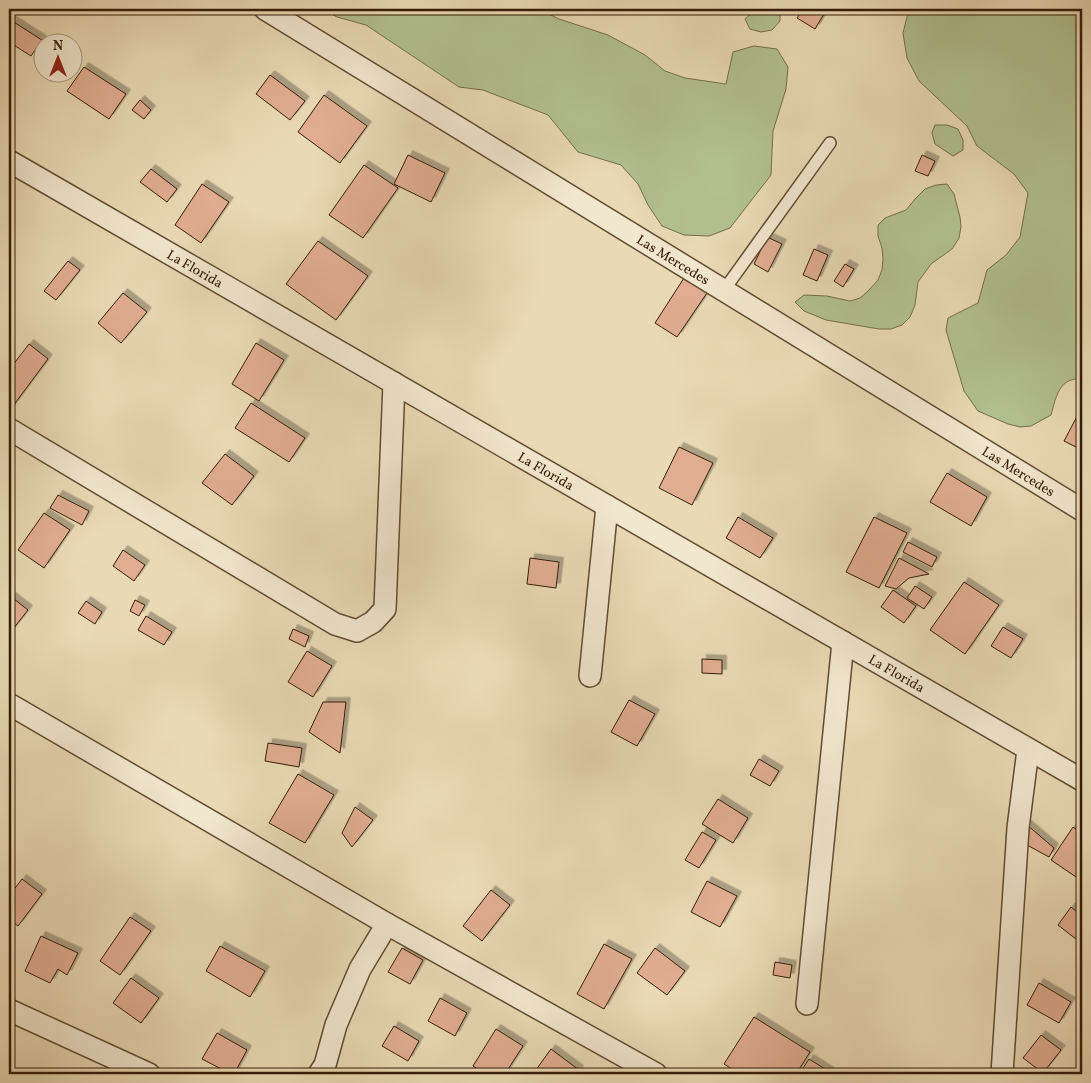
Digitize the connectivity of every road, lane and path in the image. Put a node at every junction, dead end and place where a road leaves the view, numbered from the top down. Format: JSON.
{"nodes":[{"id":1,"x":265,"y":9,"type":"edge"},
{"id":2,"x":830,"y":142,"type":"dead end"},
{"id":3,"x":9,"y":161,"type":"edge"},
{"id":4,"x":724,"y":290,"type":"junction"},
{"id":5,"x":394,"y":383,"type":"junction"},
{"id":6,"x":9,"y":429,"type":"edge"},
{"id":7,"x":607,"y":506,"type":"junction"},
{"id":8,"x":1082,"y":510,"type":"edge"},
{"id":9,"x":842,"y":642,"type":"junction"},
{"id":10,"x":590,"y":676,"type":"dead end"},
{"id":11,"x":9,"y":704,"type":"edge"},
{"id":12,"x":1028,"y":750,"type":"junction"},
{"id":13,"x":1082,"y":780,"type":"edge"},
{"id":14,"x":387,"y":924,"type":"junction"},
{"id":15,"x":808,"y":1004,"type":"dead end"},
{"id":16,"x":9,"y":1010,"type":"edge"},
{"id":17,"x":149,"y":1074,"type":"edge"},
{"id":18,"x":319,"y":1074,"type":"edge"},
{"id":19,"x":656,"y":1074,"type":"edge"},
{"id":20,"x":1002,"y":1074,"type":"edge"}],
"edges":[{"from":1,"to":4,"type":"street","name":"Las Mercedes"},
{"from":2,"to":4,"type":"lane"},
{"from":3,"to":5,"type":"street","name":"La Florida"},
{"from":4,"to":8,"type":"street","name":"Las Mercedes"},
{"from":5,"to":6,"type":"street"},
{"from":5,"to":7,"type":"street","name":"La Florida"},
{"from":7,"to":9,"type":"street","name":"La Florida"},
{"from":7,"to":10,"type":"street"},
{"from":9,"to":12,"type":"street","name":"La Florida"},
{"from":9,"to":15,"type":"street"},
{"from":11,"to":14,"type":"street"},
{"from":12,"to":13,"type":"street","name":"La Florida"},
{"from":12,"to":20,"type":"street"},
{"from":14,"to":18,"type":"street"},
{"from":14,"to":19,"type":"street"},
{"from":16,"to":17,"type":"street"}]}
